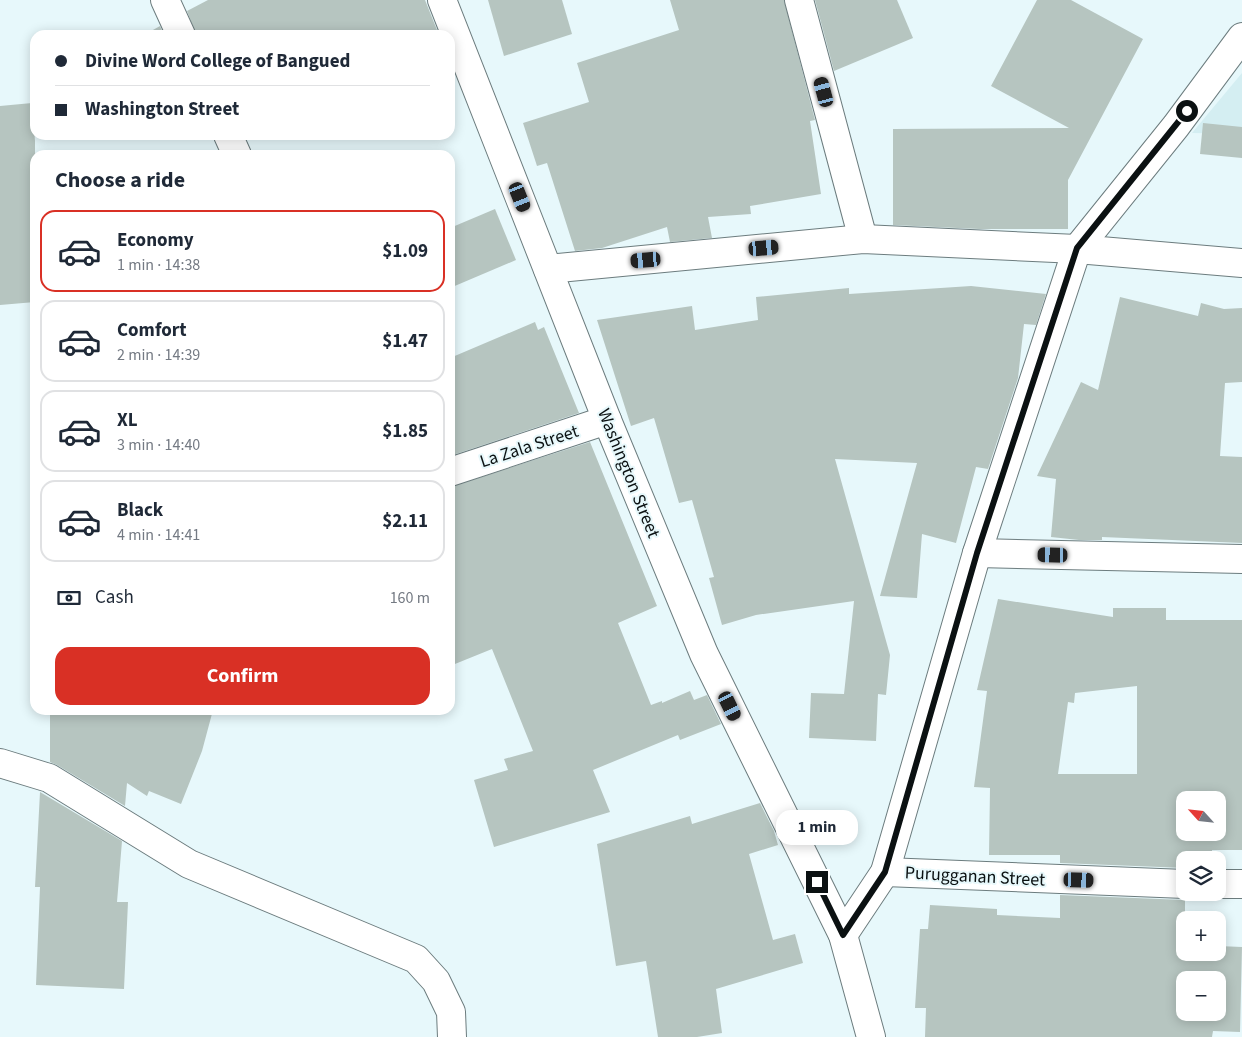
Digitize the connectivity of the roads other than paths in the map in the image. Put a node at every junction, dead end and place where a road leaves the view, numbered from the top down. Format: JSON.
{"nodes":[{"id":1,"x":165,"y":0,"type":"edge"},
{"id":2,"x":442,"y":0,"type":"edge"},
{"id":3,"x":799,"y":0,"type":"edge"},
{"id":4,"x":179,"y":30,"type":"edge"},
{"id":5,"x":454,"y":30,"type":"edge"},
{"id":6,"x":455,"y":33,"type":"edge"},
{"id":7,"x":1242,"y":37,"type":"edge"},
{"id":8,"x":863,"y":239,"type":"junction"},
{"id":9,"x":1077,"y":248,"type":"junction"},
{"id":10,"x":1242,"y":263,"type":"edge"},
{"id":11,"x":548,"y":269,"type":"junction"},
{"id":12,"x":607,"y":420,"type":"junction"},
{"id":13,"x":455,"y":470,"type":"edge"},
{"id":14,"x":977,"y":553,"type":"junction"},
{"id":15,"x":1242,"y":559,"type":"edge"},
{"id":16,"x":0,"y":763,"type":"edge"},
{"id":17,"x":885,"y":872,"type":"junction"},
{"id":18,"x":1176,"y":884,"type":"edge"},
{"id":19,"x":1226,"y":884,"type":"edge"},
{"id":20,"x":1242,"y":884,"type":"edge"},
{"id":21,"x":843,"y":935,"type":"junction"},
{"id":22,"x":452,"y":1037,"type":"edge"},
{"id":23,"x":870,"y":1037,"type":"edge"}],
"edges":[{"from":1,"to":4,"type":"street"},
{"from":2,"to":5,"type":"street","name":"Washington Street"},
{"from":3,"to":8,"type":"street"},
{"from":6,"to":11,"type":"street","name":"Washington Street"},
{"from":7,"to":9,"type":"street"},
{"from":8,"to":9,"type":"street"},
{"from":8,"to":11,"type":"street"},
{"from":9,"to":10,"type":"street"},
{"from":9,"to":14,"type":"street"},
{"from":11,"to":12,"type":"street","name":"Washington Street"},
{"from":12,"to":13,"type":"street","name":"La Zala Street"},
{"from":12,"to":21,"type":"street","name":"Washington Street"},
{"from":14,"to":15,"type":"street"},
{"from":14,"to":17,"type":"street"},
{"from":16,"to":22,"type":"street"},
{"from":17,"to":18,"type":"street","name":"Purugganan Street"},
{"from":17,"to":21,"type":"street"},
{"from":19,"to":20,"type":"street"},
{"from":21,"to":23,"type":"street","name":"Washington Street"}]}
